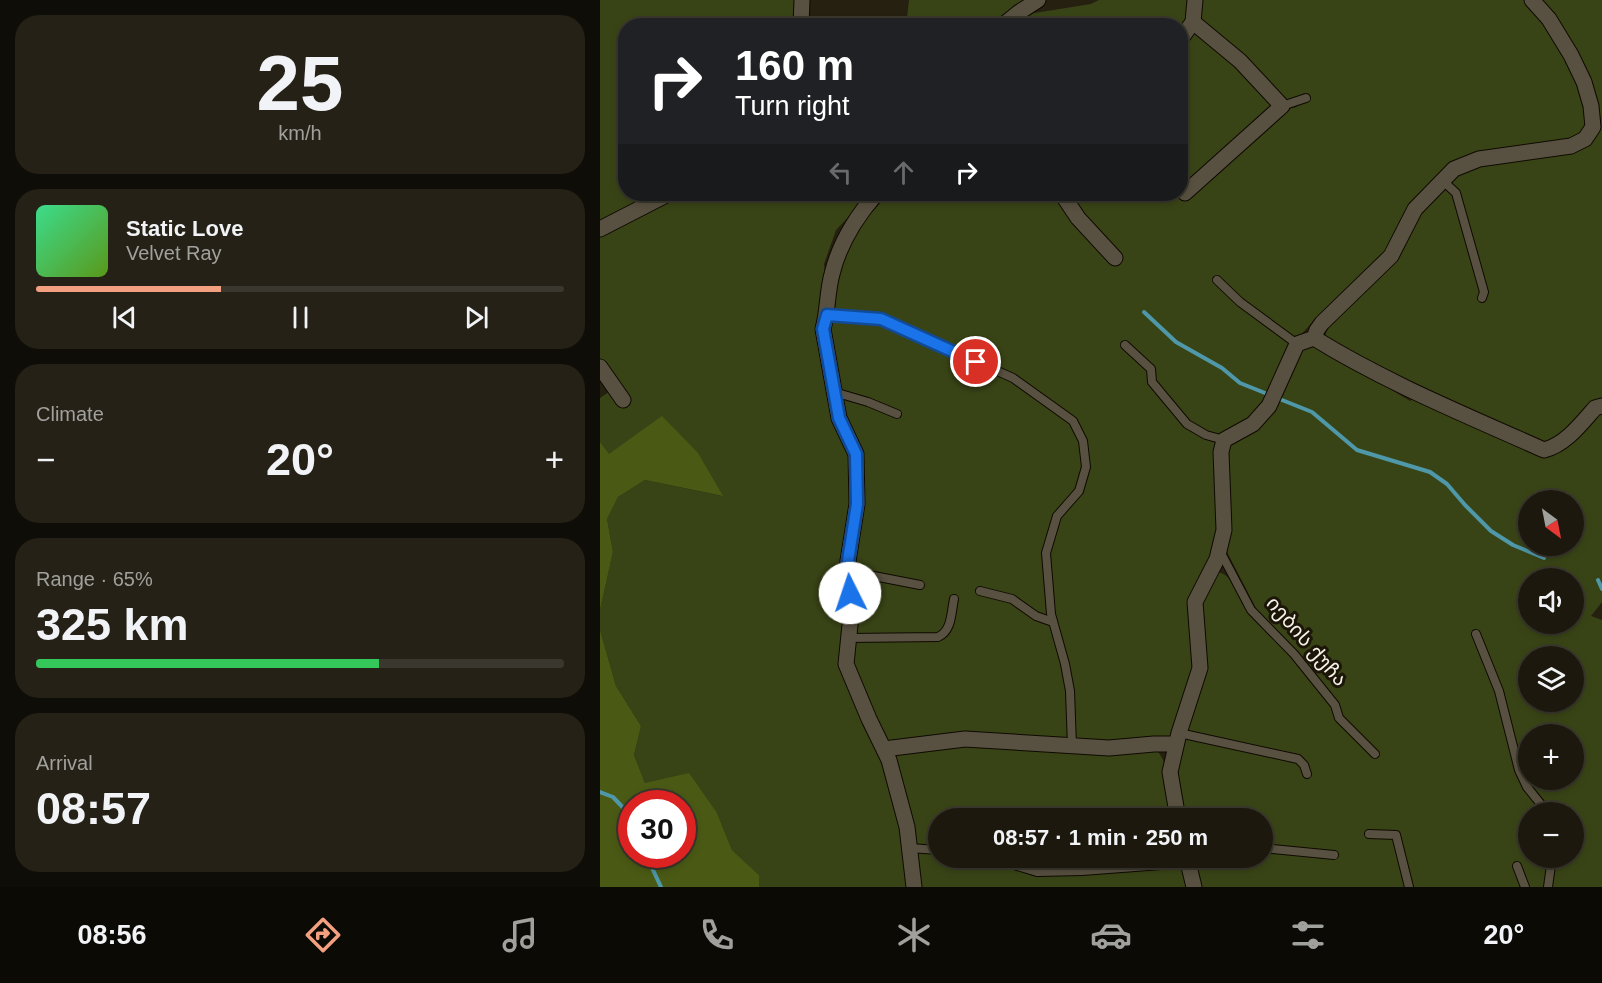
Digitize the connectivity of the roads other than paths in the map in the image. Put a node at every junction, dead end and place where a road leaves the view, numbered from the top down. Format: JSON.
{"nodes":[{"id":1,"x":802,"y":0,"type":"edge"},
{"id":2,"x":1038,"y":0,"type":"edge"},
{"id":3,"x":1195,"y":0,"type":"edge"},
{"id":4,"x":1532,"y":0,"type":"edge"},
{"id":5,"x":801,"y":18,"type":"edge"},
{"id":6,"x":1012,"y":18,"type":"edge"},
{"id":7,"x":1193,"y":22,"type":"junction"},
{"id":8,"x":1188,"y":29,"type":"edge"},
{"id":9,"x":1306,"y":98,"type":"dead end"},
{"id":10,"x":1282,"y":106,"type":"junction"},
{"id":11,"x":1443,"y":180,"type":"junction"},
{"id":12,"x":1188,"y":190,"type":"edge"},
{"id":13,"x":654,"y":201,"type":"edge"},
{"id":14,"x":870,"y":201,"type":"edge"},
{"id":15,"x":1067,"y":201,"type":"edge"},
{"id":16,"x":600,"y":229,"type":"edge"},
{"id":17,"x":1115,"y":258,"type":"dead end"},
{"id":18,"x":1217,"y":280,"type":"dead end"},
{"id":19,"x":1482,"y":298,"type":"dead end"},
{"id":20,"x":827,"y":315,"type":"junction"},
{"id":21,"x":1314,"y":338,"type":"junction"},
{"id":22,"x":1297,"y":344,"type":"junction"},
{"id":23,"x":1125,"y":345,"type":"dead end"},
{"id":24,"x":600,"y":367,"type":"edge"},
{"id":25,"x":834,"y":392,"type":"junction"},
{"id":26,"x":623,"y":399,"type":"dead end"},
{"id":27,"x":1602,"y":406,"type":"edge"},
{"id":28,"x":897,"y":414,"type":"dead end"},
{"id":29,"x":1224,"y":440,"type":"junction"},
{"id":30,"x":1219,"y":549,"type":"junction"},
{"id":31,"x":849,"y":571,"type":"junction"},
{"id":32,"x":920,"y":585,"type":"dead end"},
{"id":33,"x":980,"y":591,"type":"dead end"},
{"id":34,"x":954,"y":599,"type":"dead end"},
{"id":35,"x":1053,"y":622,"type":"junction"},
{"id":36,"x":1476,"y":634,"type":"dead end"},
{"id":37,"x":849,"y":638,"type":"junction"},
{"id":38,"x":1178,"y":739,"type":"junction"},
{"id":39,"x":1072,"y":746,"type":"junction"},
{"id":40,"x":884,"y":749,"type":"junction"},
{"id":41,"x":1375,"y":754,"type":"dead end"},
{"id":42,"x":1307,"y":774,"type":"dead end"},
{"id":43,"x":1539,"y":802,"type":"edge"},
{"id":44,"x":1176,"y":808,"type":"edge"},
{"id":45,"x":1369,"y":834,"type":"dead end"},
{"id":46,"x":909,"y":848,"type":"junction"},
{"id":47,"x":928,"y":849,"type":"edge"},
{"id":48,"x":1273,"y":849,"type":"edge"},
{"id":49,"x":1334,"y":855,"type":"dead end"},
{"id":50,"x":1517,"y":866,"type":"dead end"},
{"id":51,"x":1024,"y":868,"type":"edge"},
{"id":52,"x":1087,"y":868,"type":"edge"},
{"id":53,"x":1189,"y":868,"type":"edge"},
{"id":54,"x":1551,"y":868,"type":"edge"},
{"id":55,"x":914,"y":887,"type":"edge"},
{"id":56,"x":1194,"y":887,"type":"edge"},
{"id":57,"x":1409,"y":887,"type":"edge"},
{"id":58,"x":1525,"y":887,"type":"edge"},
{"id":59,"x":1548,"y":887,"type":"edge"}],
"edges":[{"from":1,"to":5,"type":"street"},
{"from":2,"to":6,"type":"street"},
{"from":3,"to":7,"type":"street"},
{"from":4,"to":11,"type":"street"},
{"from":7,"to":8,"type":"street"},
{"from":7,"to":10,"type":"street"},
{"from":9,"to":10,"type":"lane"},
{"from":10,"to":12,"type":"street"},
{"from":11,"to":19,"type":"lane"},
{"from":11,"to":21,"type":"street"},
{"from":13,"to":16,"type":"street"},
{"from":14,"to":20,"type":"street"},
{"from":15,"to":17,"type":"street"},
{"from":18,"to":22,"type":"lane"},
{"from":20,"to":25,"type":"street"},
{"from":20,"to":35,"type":"lane"},
{"from":21,"to":22,"type":"street"},
{"from":21,"to":27,"type":"street"},
{"from":22,"to":29,"type":"street"},
{"from":23,"to":29,"type":"lane"},
{"from":24,"to":26,"type":"street"},
{"from":25,"to":28,"type":"lane"},
{"from":25,"to":31,"type":"street"},
{"from":29,"to":30,"type":"street"},
{"from":30,"to":38,"type":"street"},
{"from":30,"to":41,"type":"lane","name":"იების ქუჩა"},
{"from":31,"to":32,"type":"lane"},
{"from":31,"to":37,"type":"street"},
{"from":33,"to":35,"type":"lane"},
{"from":34,"to":37,"type":"lane"},
{"from":35,"to":39,"type":"lane"},
{"from":36,"to":43,"type":"lane"},
{"from":37,"to":40,"type":"street"},
{"from":38,"to":39,"type":"street"},
{"from":38,"to":42,"type":"lane"},
{"from":38,"to":44,"type":"street"},
{"from":39,"to":40,"type":"street"},
{"from":40,"to":46,"type":"street"},
{"from":45,"to":57,"type":"lane"},
{"from":46,"to":47,"type":"lane"},
{"from":46,"to":55,"type":"street"},
{"from":48,"to":49,"type":"lane"},
{"from":50,"to":58,"type":"lane"},
{"from":51,"to":52,"type":"lane"},
{"from":53,"to":56,"type":"street"},
{"from":54,"to":59,"type":"lane"}]}
